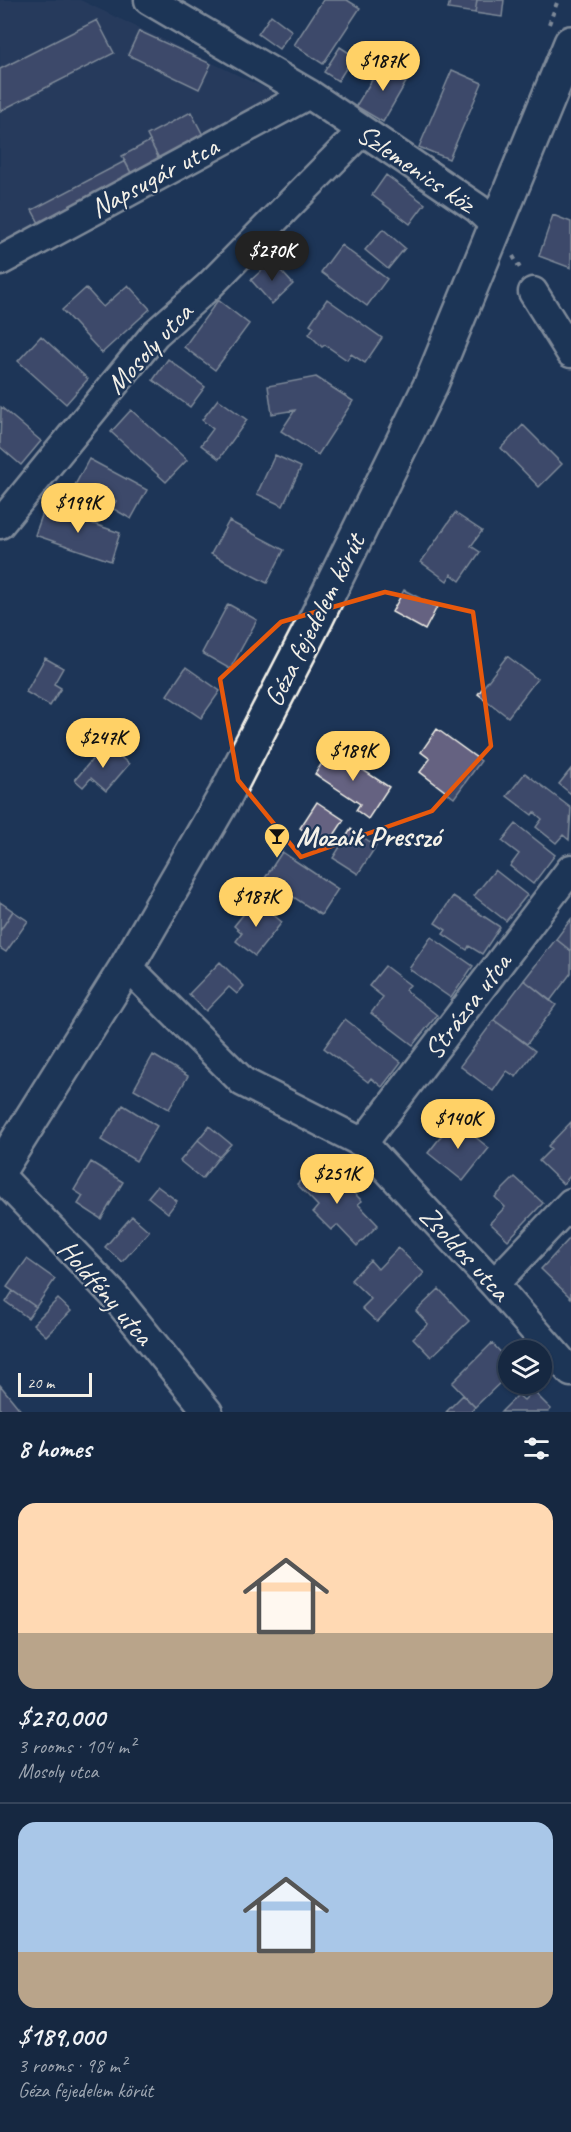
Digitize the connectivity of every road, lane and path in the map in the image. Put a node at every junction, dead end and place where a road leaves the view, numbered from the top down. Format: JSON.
{"nodes":[{"id":1,"x":149,"y":0,"type":"edge"},
{"id":2,"x":558,"y":0,"type":"edge"},
{"id":3,"x":559,"y":37,"type":"edge"},
{"id":4,"x":309,"y":94,"type":"junction"},
{"id":5,"x":361,"y":132,"type":"junction"},
{"id":6,"x":496,"y":226,"type":"junction"},
{"id":7,"x":0,"y":261,"type":"edge"},
{"id":8,"x":533,"y":292,"type":"dead end"},
{"id":9,"x":571,"y":353,"type":"edge"},
{"id":10,"x":0,"y":524,"type":"edge"},
{"id":11,"x":571,"y":869,"type":"edge"},
{"id":12,"x":127,"y":966,"type":"junction"},
{"id":13,"x":363,"y":1143,"type":"junction"},
{"id":14,"x":0,"y":1168,"type":"edge"},
{"id":15,"x":0,"y":1176,"type":"edge"},
{"id":16,"x":571,"y":1203,"type":"edge"},
{"id":17,"x":494,"y":1284,"type":"junction"},
{"id":18,"x":571,"y":1372,"type":"edge"},
{"id":19,"x":208,"y":1412,"type":"edge"}],
"edges":[{"from":1,"to":4,"type":"street","name":"Szlemenics köz"},
{"from":2,"to":3,"type":"path"},
{"from":3,"to":6,"type":"street","name":"Géza fejedelem körút"},
{"from":4,"to":5,"type":"street","name":"Szlemenics köz"},
{"from":4,"to":7,"type":"street","name":"Napsugár utca"},
{"from":5,"to":6,"type":"street","name":"Szlemenics köz"},
{"from":5,"to":10,"type":"street","name":"Mosoly utca"},
{"from":6,"to":12,"type":"street","name":"Géza fejedelem körút"},
{"from":8,"to":9,"type":"street"},
{"from":11,"to":13,"type":"street","name":"Strázsa utca"},
{"from":12,"to":13,"type":"street","name":"Zsoldos utca"},
{"from":12,"to":14,"type":"street","name":"Géza fejedelem körút"},
{"from":13,"to":17,"type":"street","name":"Zsoldos utca"},
{"from":15,"to":19,"type":"street","name":"Holdfény utca"},
{"from":16,"to":17,"type":"street"},
{"from":17,"to":18,"type":"street","name":"Zsoldos utca"}]}
